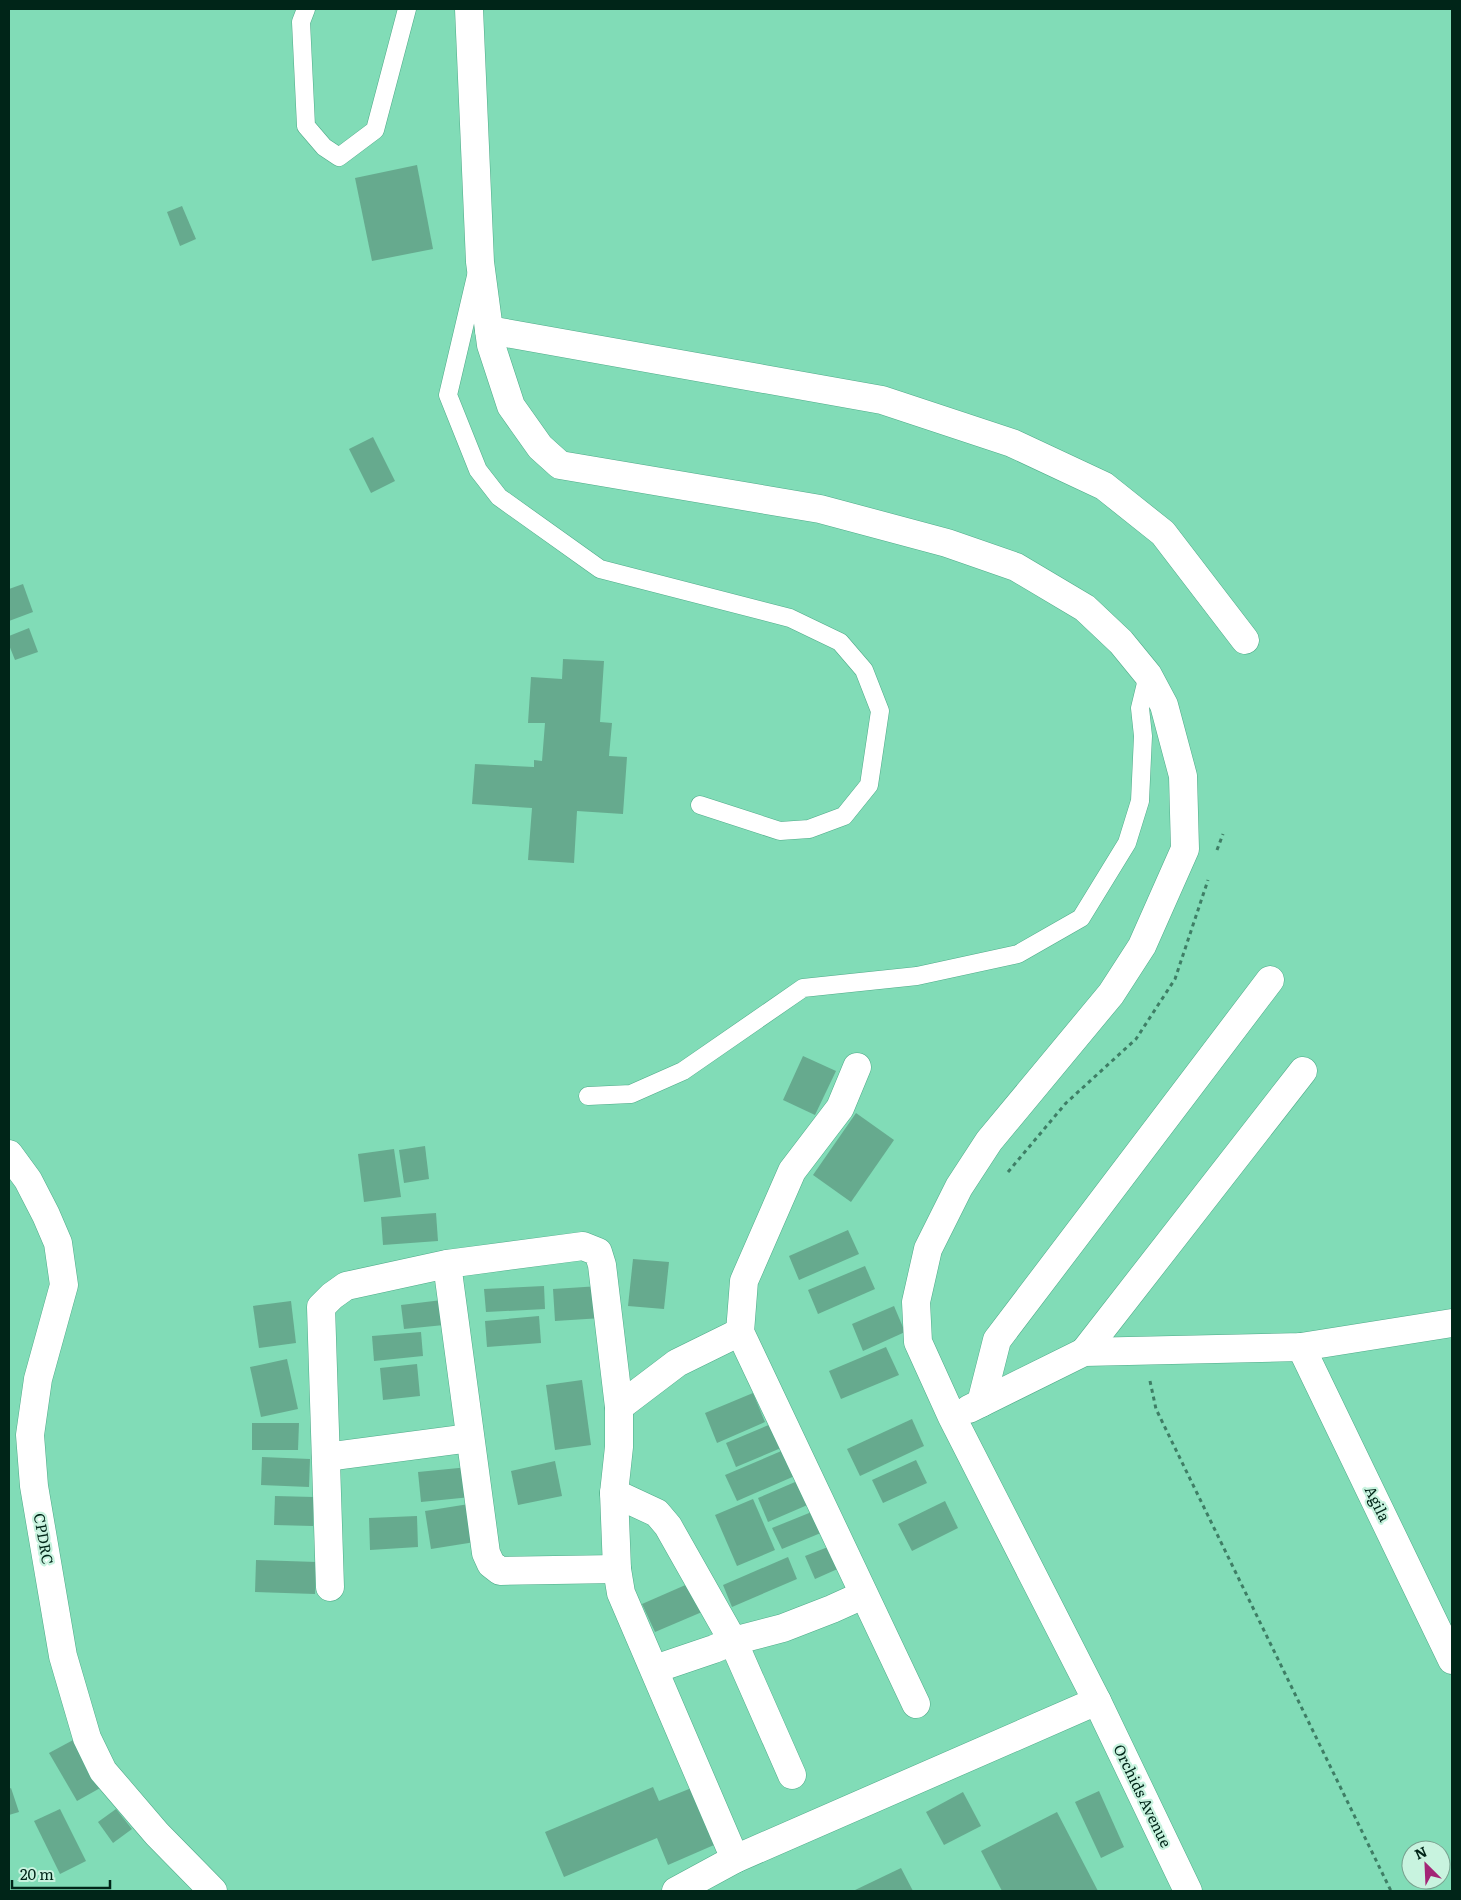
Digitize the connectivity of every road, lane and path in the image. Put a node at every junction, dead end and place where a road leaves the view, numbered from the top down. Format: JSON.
{"nodes":[{"id":1,"x":306,"y":9,"type":"edge"},
{"id":2,"x":407,"y":9,"type":"edge"},
{"id":3,"x":469,"y":9,"type":"edge"},
{"id":4,"x":480,"y":262,"type":"junction"},
{"id":5,"x":489,"y":330,"type":"junction"},
{"id":6,"x":1245,"y":640,"type":"dead end"},
{"id":7,"x":1148,"y":675,"type":"junction"},
{"id":8,"x":700,"y":805,"type":"dead end"},
{"id":9,"x":1270,"y":980,"type":"dead end"},
{"id":10,"x":857,"y":1067,"type":"dead end"},
{"id":11,"x":1303,"y":1071,"type":"dead end"},
{"id":12,"x":588,"y":1096,"type":"dead end"},
{"id":13,"x":9,"y":1154,"type":"edge"},
{"id":14,"x":447,"y":1264,"type":"junction"},
{"id":15,"x":1452,"y":1323,"type":"edge"},
{"id":16,"x":740,"y":1332,"type":"junction"},
{"id":17,"x":1301,"y":1347,"type":"junction"},
{"id":18,"x":1143,"y":1351,"type":"junction"},
{"id":19,"x":1084,"y":1352,"type":"junction"},
{"id":20,"x":981,"y":1404,"type":"junction"},
{"id":21,"x":619,"y":1407,"type":"junction"},
{"id":22,"x":952,"y":1417,"type":"junction"},
{"id":23,"x":470,"y":1438,"type":"junction"},
{"id":24,"x":326,"y":1457,"type":"junction"},
{"id":25,"x":614,"y":1493,"type":"junction"},
{"id":26,"x":616,"y":1569,"type":"junction"},
{"id":27,"x":330,"y":1587,"type":"dead end"},
{"id":28,"x":863,"y":1594,"type":"junction"},
{"id":29,"x":733,"y":1641,"type":"junction"},
{"id":30,"x":1452,"y":1660,"type":"edge"},
{"id":31,"x":655,"y":1669,"type":"junction"},
{"id":32,"x":1097,"y":1701,"type":"junction"},
{"id":33,"x":916,"y":1704,"type":"dead end"},
{"id":34,"x":792,"y":1775,"type":"dead end"},
{"id":35,"x":735,"y":1859,"type":"junction"},
{"id":36,"x":213,"y":1891,"type":"edge"},
{"id":37,"x":676,"y":1891,"type":"edge"},
{"id":38,"x":1188,"y":1891,"type":"edge"},
{"id":39,"x":1391,"y":1891,"type":"edge"}],
"edges":[{"from":1,"to":2,"type":"lane"},
{"from":3,"to":4,"type":"street","name":"Orchids Avenue"},
{"from":4,"to":5,"type":"street","name":"Orchids Avenue"},
{"from":4,"to":8,"type":"lane"},
{"from":5,"to":6,"type":"street"},
{"from":5,"to":7,"type":"street","name":"Orchids Avenue"},
{"from":7,"to":12,"type":"lane"},
{"from":7,"to":22,"type":"street","name":"Orchids Avenue"},
{"from":9,"to":20,"type":"street"},
{"from":10,"to":16,"type":"street"},
{"from":11,"to":19,"type":"street"},
{"from":13,"to":36,"type":"street","name":"CPDRC"},
{"from":14,"to":21,"type":"street"},
{"from":14,"to":23,"type":"street"},
{"from":14,"to":24,"type":"street"},
{"from":15,"to":17,"type":"street"},
{"from":16,"to":21,"type":"street"},
{"from":16,"to":28,"type":"street"},
{"from":17,"to":18,"type":"street"},
{"from":17,"to":30,"type":"street","name":"Agila"},
{"from":18,"to":19,"type":"street"},
{"from":18,"to":39,"type":"path"},
{"from":19,"to":20,"type":"street"},
{"from":20,"to":22,"type":"street"},
{"from":21,"to":25,"type":"street"},
{"from":22,"to":32,"type":"street","name":"Orchids Avenue"},
{"from":23,"to":24,"type":"street"},
{"from":23,"to":26,"type":"street"},
{"from":24,"to":27,"type":"street"},
{"from":25,"to":26,"type":"street"},
{"from":25,"to":29,"type":"street"},
{"from":26,"to":31,"type":"street"},
{"from":28,"to":29,"type":"street"},
{"from":28,"to":33,"type":"street"},
{"from":29,"to":31,"type":"street"},
{"from":29,"to":34,"type":"street"},
{"from":31,"to":35,"type":"street"},
{"from":32,"to":35,"type":"street"},
{"from":32,"to":38,"type":"street","name":"Orchids Avenue"},
{"from":35,"to":37,"type":"street"}]}
